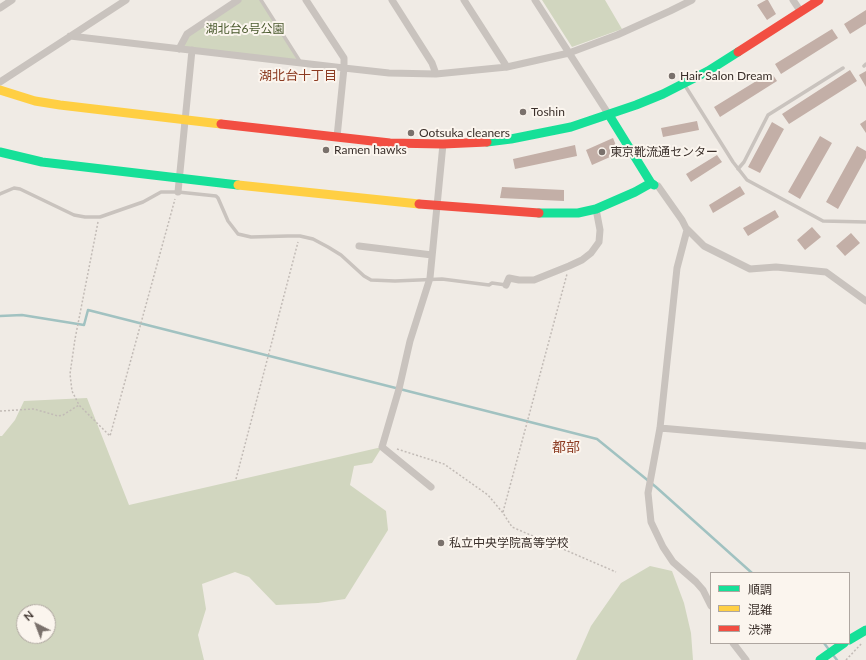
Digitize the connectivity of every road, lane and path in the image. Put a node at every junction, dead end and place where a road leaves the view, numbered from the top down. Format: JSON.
{"nodes":[{"id":1,"x":12,"y":0,"type":"edge"},
{"id":2,"x":126,"y":0,"type":"edge"},
{"id":3,"x":238,"y":0,"type":"edge"},
{"id":4,"x":261,"y":0,"type":"edge"},
{"id":5,"x":306,"y":0,"type":"edge"},
{"id":6,"x":392,"y":0,"type":"edge"},
{"id":7,"x":464,"y":0,"type":"edge"},
{"id":8,"x":535,"y":0,"type":"edge"},
{"id":9,"x":692,"y":0,"type":"edge"},
{"id":10,"x":793,"y":0,"type":"edge"},
{"id":11,"x":820,"y":0,"type":"edge"},
{"id":12,"x":0,"y":8,"type":"edge"},
{"id":13,"x":801,"y":12,"type":"junction"},
{"id":14,"x":70,"y":36,"type":"junction"},
{"id":15,"x":179,"y":49,"type":"junction"},
{"id":16,"x":192,"y":50,"type":"junction"},
{"id":17,"x":569,"y":53,"type":"junction"},
{"id":18,"x":301,"y":64,"type":"junction"},
{"id":19,"x":507,"y":67,"type":"junction"},
{"id":20,"x":344,"y":68,"type":"junction"},
{"id":21,"x":843,"y":68,"type":"dead end"},
{"id":22,"x":436,"y":74,"type":"junction"},
{"id":23,"x":0,"y":82,"type":"edge"},
{"id":24,"x":684,"y":84,"type":"junction"},
{"id":25,"x":0,"y":90,"type":"edge"},
{"id":26,"x":609,"y":115,"type":"junction"},
{"id":27,"x":185,"y":118,"type":"junction"},
{"id":28,"x":337,"y":136,"type":"junction"},
{"id":29,"x":443,"y":144,"type":"junction"},
{"id":30,"x":0,"y":152,"type":"edge"},
{"id":31,"x":738,"y":169,"type":"junction"},
{"id":32,"x":180,"y":178,"type":"junction"},
{"id":33,"x":652,"y":184,"type":"junction"},
{"id":34,"x":178,"y":192,"type":"junction"},
{"id":35,"x":0,"y":194,"type":"edge"},
{"id":36,"x":436,"y":206,"type":"junction"},
{"id":37,"x":596,"y":209,"type":"junction"},
{"id":38,"x":100,"y":217,"type":"junction"},
{"id":39,"x":866,"y":222,"type":"edge"},
{"id":40,"x":686,"y":228,"type":"junction"},
{"id":41,"x":300,"y":236,"type":"junction"},
{"id":42,"x":359,"y":246,"type":"dead end"},
{"id":43,"x":432,"y":255,"type":"junction"},
{"id":44,"x":569,"y":266,"type":"junction"},
{"id":45,"x":430,"y":278,"type":"junction"},
{"id":46,"x":506,"y":286,"type":"joint"},
{"id":47,"x":866,"y":301,"type":"edge"},
{"id":48,"x":79,"y":405,"type":"junction"},
{"id":49,"x":0,"y":411,"type":"edge"},
{"id":50,"x":660,"y":428,"type":"junction"},
{"id":51,"x":383,"y":444,"type":"junction"},
{"id":52,"x":866,"y":446,"type":"edge"},
{"id":53,"x":236,"y":479,"type":"dead end"},
{"id":54,"x":430,"y":487,"type":"dead end"},
{"id":55,"x":503,"y":513,"type":"junction"},
{"id":56,"x":616,"y":572,"type":"dead end"},
{"id":57,"x":710,"y":604,"type":"edge"},
{"id":58,"x":866,"y":630,"type":"edge"},
{"id":59,"x":850,"y":639,"type":"edge"},
{"id":60,"x":866,"y":639,"type":"edge"},
{"id":61,"x":734,"y":644,"type":"edge"},
{"id":62,"x":843,"y":644,"type":"edge"},
{"id":63,"x":746,"y":660,"type":"edge"},
{"id":64,"x":820,"y":660,"type":"edge"},
{"id":65,"x":846,"y":660,"type":"edge"}],
"edges":[{"from":1,"to":12,"type":"street"},
{"from":2,"to":14,"type":"street"},
{"from":3,"to":15,"type":"street"},
{"from":4,"to":18,"type":"lane"},
{"from":5,"to":20,"type":"street"},
{"from":6,"to":22,"type":"street"},
{"from":7,"to":19,"type":"street"},
{"from":8,"to":17,"type":"street"},
{"from":9,"to":17,"type":"street"},
{"from":10,"to":13,"type":"street"},
{"from":11,"to":13,"type":"street"},
{"from":13,"to":24,"type":"street"},
{"from":14,"to":15,"type":"street"},
{"from":14,"to":23,"type":"street"},
{"from":15,"to":16,"type":"street"},
{"from":16,"to":18,"type":"street"},
{"from":16,"to":27,"type":"street"},
{"from":17,"to":19,"type":"street"},
{"from":17,"to":26,"type":"street"},
{"from":18,"to":20,"type":"street"},
{"from":19,"to":22,"type":"street"},
{"from":20,"to":22,"type":"street"},
{"from":20,"to":28,"type":"street"},
{"from":21,"to":31,"type":"lane"},
{"from":24,"to":26,"type":"street"},
{"from":24,"to":31,"type":"lane"},
{"from":25,"to":27,"type":"street"},
{"from":26,"to":29,"type":"street"},
{"from":26,"to":33,"type":"street"},
{"from":27,"to":28,"type":"street"},
{"from":27,"to":32,"type":"street"},
{"from":28,"to":29,"type":"street"},
{"from":29,"to":36,"type":"street"},
{"from":30,"to":32,"type":"street"},
{"from":31,"to":39,"type":"lane"},
{"from":32,"to":34,"type":"street"},
{"from":32,"to":36,"type":"street"},
{"from":33,"to":37,"type":"street"},
{"from":33,"to":40,"type":"street"},
{"from":34,"to":38,"type":"lane"},
{"from":34,"to":41,"type":"lane"},
{"from":34,"to":48,"type":"path"},
{"from":35,"to":38,"type":"lane"},
{"from":36,"to":37,"type":"street"},
{"from":36,"to":43,"type":"street"},
{"from":37,"to":44,"type":"street"},
{"from":38,"to":48,"type":"path"},
{"from":40,"to":47,"type":"street"},
{"from":40,"to":50,"type":"street"},
{"from":41,"to":45,"type":"lane"},
{"from":41,"to":53,"type":"path"},
{"from":42,"to":43,"type":"street"},
{"from":43,"to":45,"type":"street"},
{"from":44,"to":46,"type":"street"},
{"from":44,"to":55,"type":"path"},
{"from":45,"to":46,"type":"lane"},
{"from":45,"to":51,"type":"street"},
{"from":48,"to":49,"type":"path"},
{"from":50,"to":52,"type":"street"},
{"from":50,"to":57,"type":"street"},
{"from":51,"to":54,"type":"street"},
{"from":51,"to":55,"type":"path"},
{"from":55,"to":56,"type":"path"},
{"from":58,"to":59,"type":"street"},
{"from":60,"to":65,"type":"path"},
{"from":61,"to":63,"type":"street"},
{"from":62,"to":64,"type":"street"}]}
